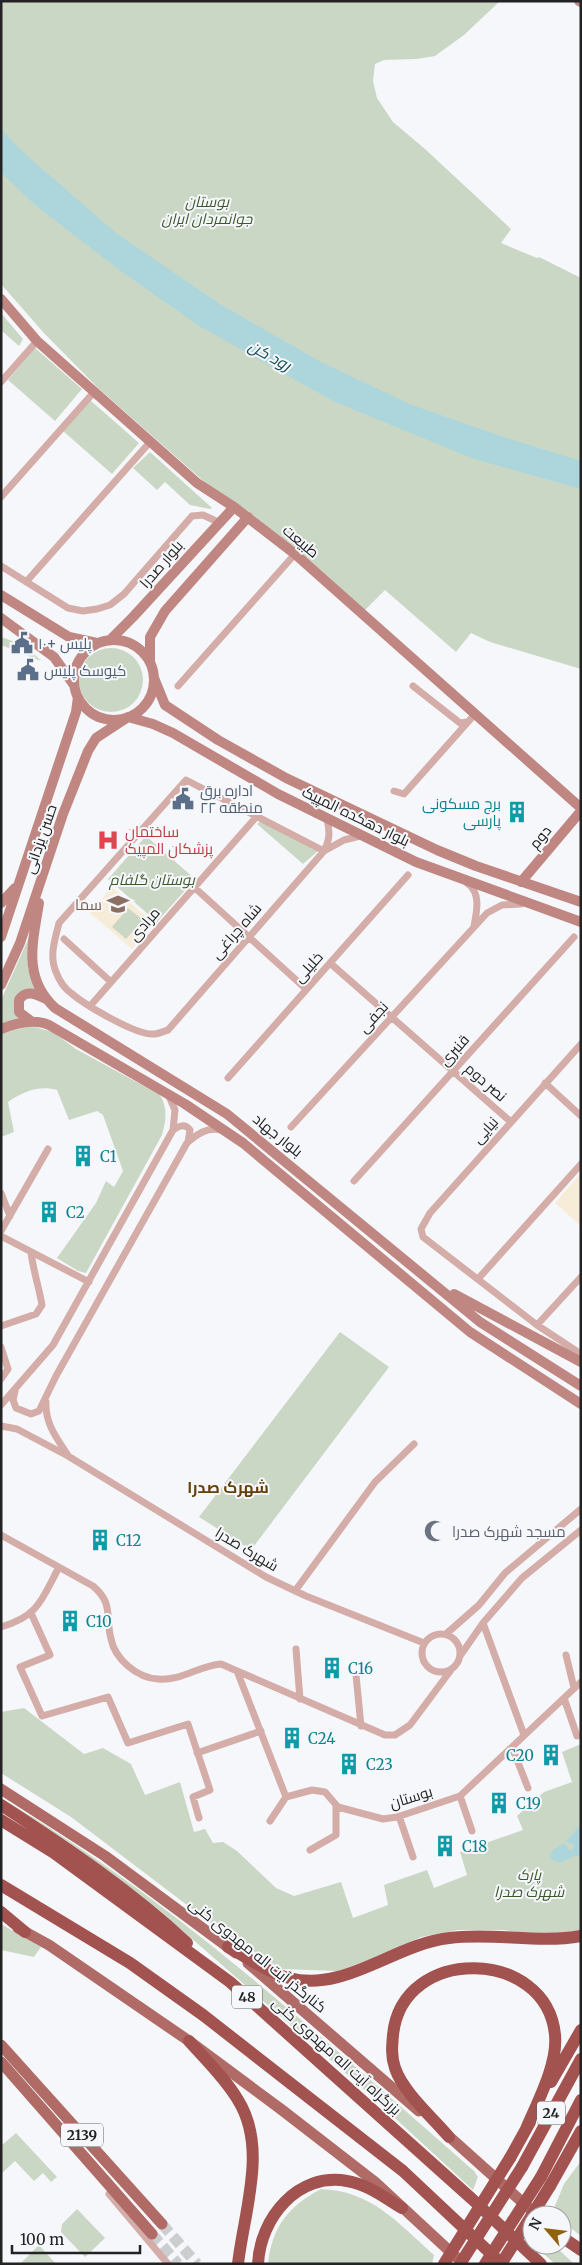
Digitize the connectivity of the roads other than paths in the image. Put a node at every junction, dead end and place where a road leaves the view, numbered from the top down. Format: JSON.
{"nodes":[{"id":1,"x":1,"y":299,"type":"edge"},
{"id":2,"x":37,"y":341,"type":"junction"},
{"id":3,"x":1,"y":382,"type":"edge"},
{"id":4,"x":94,"y":392,"type":"junction"},
{"id":5,"x":150,"y":442,"type":"junction"},
{"id":6,"x":1,"y":497,"type":"edge"},
{"id":7,"x":234,"y":506,"type":"junction"},
{"id":8,"x":248,"y":517,"type":"junction"},
{"id":9,"x":218,"y":522,"type":"junction"},
{"id":10,"x":295,"y":554,"type":"junction"},
{"id":11,"x":1,"y":566,"type":"edge"},
{"id":12,"x":26,"y":582,"type":"junction"},
{"id":13,"x":1,"y":595,"type":"edge"},
{"id":14,"x":1,"y":618,"type":"edge"},
{"id":15,"x":110,"y":640,"type":"junction"},
{"id":16,"x":97,"y":643,"type":"junction"},
{"id":17,"x":150,"y":663,"type":"junction"},
{"id":18,"x":154,"y":678,"type":"junction"},
{"id":19,"x":74,"y":684,"type":"junction"},
{"id":20,"x":178,"y":686,"type":"dead end"},
{"id":21,"x":413,"y":686,"type":"dead end"},
{"id":22,"x":78,"y":697,"type":"junction"},
{"id":23,"x":475,"y":714,"type":"junction"},
{"id":24,"x":128,"y":717,"type":"junction"},
{"id":25,"x":467,"y":722,"type":"junction"},
{"id":26,"x":394,"y":791,"type":"dead end"},
{"id":27,"x":581,"y":810,"type":"edge"},
{"id":28,"x":256,"y":816,"type":"junction"},
{"id":29,"x":327,"y":819,"type":"junction"},
{"id":30,"x":360,"y":836,"type":"junction"},
{"id":31,"x":324,"y":851,"type":"junction"},
{"id":32,"x":408,"y":875,"type":"dead end"},
{"id":33,"x":42,"y":877,"type":"junction"},
{"id":34,"x":464,"y":881,"type":"junction"},
{"id":35,"x":521,"y":882,"type":"junction"},
{"id":36,"x":18,"y":883,"type":"junction"},
{"id":37,"x":194,"y":887,"type":"junction"},
{"id":38,"x":581,"y":902,"type":"edge"},
{"id":39,"x":1,"y":903,"type":"edge"},
{"id":40,"x":529,"y":905,"type":"junction"},
{"id":41,"x":581,"y":922,"type":"edge"},
{"id":42,"x":474,"y":926,"type":"junction"},
{"id":43,"x":1,"y":937,"type":"edge"},
{"id":44,"x":249,"y":937,"type":"junction"},
{"id":45,"x":574,"y":937,"type":"dead end"},
{"id":46,"x":64,"y":939,"type":"dead end"},
{"id":47,"x":330,"y":963,"type":"junction"},
{"id":48,"x":111,"y":982,"type":"junction"},
{"id":49,"x":1,"y":985,"type":"edge"},
{"id":50,"x":306,"y":989,"type":"junction"},
{"id":51,"x":46,"y":999,"type":"junction"},
{"id":52,"x":91,"y":1005,"type":"junction"},
{"id":53,"x":392,"y":1017,"type":"junction"},
{"id":54,"x":31,"y":1021,"type":"junction"},
{"id":55,"x":1,"y":1029,"type":"edge"},
{"id":56,"x":581,"y":1044,"type":"edge"},
{"id":57,"x":453,"y":1071,"type":"junction"},
{"id":58,"x":228,"y":1078,"type":"dead end"},
{"id":59,"x":545,"y":1083,"type":"junction"},
{"id":60,"x":168,"y":1094,"type":"junction"},
{"id":61,"x":581,"y":1116,"type":"edge"},
{"id":62,"x":511,"y":1122,"type":"junction"},
{"id":63,"x":291,"y":1127,"type":"dead end"},
{"id":64,"x":173,"y":1130,"type":"junction"},
{"id":65,"x":228,"y":1133,"type":"junction"},
{"id":66,"x":187,"y":1143,"type":"junction"},
{"id":67,"x":48,"y":1149,"type":"dead end"},
{"id":68,"x":581,"y":1164,"type":"edge"},
{"id":69,"x":354,"y":1181,"type":"dead end"},
{"id":70,"x":1,"y":1193,"type":"edge"},
{"id":71,"x":10,"y":1216,"type":"junction"},
{"id":72,"x":1,"y":1231,"type":"edge"},
{"id":73,"x":1,"y":1236,"type":"edge"},
{"id":74,"x":31,"y":1252,"type":"junction"},
{"id":75,"x":581,"y":1277,"type":"edge"},
{"id":76,"x":478,"y":1279,"type":"junction"},
{"id":77,"x":89,"y":1282,"type":"junction"},
{"id":78,"x":431,"y":1282,"type":"junction"},
{"id":79,"x":537,"y":1325,"type":"junction"},
{"id":80,"x":1,"y":1326,"type":"edge"},
{"id":81,"x":1,"y":1347,"type":"edge"},
{"id":82,"x":581,"y":1354,"type":"edge"},
{"id":83,"x":581,"y":1362,"type":"edge"},
{"id":84,"x":1,"y":1379,"type":"edge"},
{"id":85,"x":581,"y":1386,"type":"edge"},
{"id":86,"x":15,"y":1391,"type":"junction"},
{"id":87,"x":46,"y":1401,"type":"junction"},
{"id":88,"x":581,"y":1404,"type":"edge"},
{"id":89,"x":1,"y":1405,"type":"edge"},
{"id":90,"x":1,"y":1426,"type":"edge"},
{"id":91,"x":414,"y":1444,"type":"dead end"},
{"id":92,"x":68,"y":1456,"type":"junction"},
{"id":93,"x":581,"y":1509,"type":"edge"},
{"id":94,"x":581,"y":1530,"type":"edge"},
{"id":95,"x":1,"y":1535,"type":"edge"},
{"id":96,"x":59,"y":1567,"type":"junction"},
{"id":97,"x":295,"y":1590,"type":"junction"},
{"id":98,"x":31,"y":1613,"type":"junction"},
{"id":99,"x":483,"y":1623,"type":"junction"},
{"id":100,"x":1,"y":1626,"type":"edge"},
{"id":101,"x":446,"y":1634,"type":"junction"},
{"id":102,"x":424,"y":1643,"type":"junction"},
{"id":103,"x":296,"y":1649,"type":"dead end"},
{"id":104,"x":566,"y":1655,"type":"dead end"},
{"id":105,"x":460,"y":1656,"type":"junction"},
{"id":106,"x":451,"y":1670,"type":"junction"},
{"id":107,"x":237,"y":1672,"type":"junction"},
{"id":108,"x":356,"y":1675,"type":"dead end"},
{"id":109,"x":581,"y":1682,"type":"edge"},
{"id":110,"x":574,"y":1688,"type":"junction"},
{"id":111,"x":564,"y":1698,"type":"junction"},
{"id":112,"x":300,"y":1699,"type":"junction"},
{"id":113,"x":361,"y":1726,"type":"junction"},
{"id":114,"x":261,"y":1731,"type":"junction"},
{"id":115,"x":524,"y":1735,"type":"junction"},
{"id":116,"x":577,"y":1736,"type":"dead end"},
{"id":117,"x":512,"y":1747,"type":"junction"},
{"id":118,"x":197,"y":1753,"type":"junction"},
{"id":119,"x":528,"y":1788,"type":"dead end"},
{"id":120,"x":1,"y":1789,"type":"edge"},
{"id":121,"x":460,"y":1796,"type":"junction"},
{"id":122,"x":286,"y":1797,"type":"junction"},
{"id":123,"x":1,"y":1805,"type":"edge"},
{"id":124,"x":336,"y":1805,"type":"junction"},
{"id":125,"x":399,"y":1816,"type":"junction"},
{"id":126,"x":199,"y":1818,"type":"dead end"},
{"id":127,"x":1,"y":1820,"type":"edge"},
{"id":128,"x":270,"y":1820,"type":"dead end"},
{"id":129,"x":472,"y":1831,"type":"dead end"},
{"id":130,"x":310,"y":1850,"type":"dead end"},
{"id":131,"x":413,"y":1858,"type":"dead end"},
{"id":132,"x":1,"y":1885,"type":"edge"},
{"id":133,"x":1,"y":1912,"type":"edge"},
{"id":134,"x":1,"y":1918,"type":"edge"},
{"id":135,"x":25,"y":1932,"type":"junction"},
{"id":136,"x":581,"y":1936,"type":"edge"},
{"id":137,"x":228,"y":1947,"type":"junction"},
{"id":138,"x":230,"y":1982,"type":"junction"},
{"id":139,"x":581,"y":2030,"type":"edge"},
{"id":140,"x":190,"y":2041,"type":"junction"},
{"id":141,"x":1,"y":2045,"type":"edge"},
{"id":142,"x":581,"y":2059,"type":"edge"},
{"id":143,"x":1,"y":2062,"type":"edge"},
{"id":144,"x":33,"y":2098,"type":"junction"},
{"id":145,"x":581,"y":2100,"type":"edge"},
{"id":146,"x":526,"y":2129,"type":"junction"},
{"id":147,"x":581,"y":2131,"type":"edge"},
{"id":148,"x":449,"y":2137,"type":"junction"},
{"id":149,"x":581,"y":2149,"type":"edge"},
{"id":150,"x":550,"y":2186,"type":"junction"},
{"id":151,"x":525,"y":2205,"type":"edge"},
{"id":152,"x":538,"y":2205,"type":"edge"},
{"id":153,"x":402,"y":2208,"type":"junction"},
{"id":154,"x":162,"y":2224,"type":"tunnel mouth"},
{"id":155,"x":522,"y":2231,"type":"edge"},
{"id":156,"x":152,"y":2234,"type":"tunnel mouth"},
{"id":157,"x":168,"y":2264,"type":"edge"},
{"id":158,"x":238,"y":2264,"type":"edge"},
{"id":159,"x":258,"y":2264,"type":"edge"},
{"id":160,"x":444,"y":2264,"type":"edge"},
{"id":161,"x":462,"y":2264,"type":"edge"},
{"id":162,"x":485,"y":2264,"type":"edge"},
{"id":163,"x":502,"y":2264,"type":"edge"},
{"id":164,"x":541,"y":2264,"type":"edge"}],
"edges":[{"from":1,"to":2,"type":"street","name":"طبیعت"},
{"from":2,"to":3,"type":"street"},
{"from":2,"to":4,"type":"street","name":"طبیعت"},
{"from":4,"to":5,"type":"street","name":"طبیعت"},
{"from":4,"to":6,"type":"street"},
{"from":5,"to":7,"type":"street","name":"طبیعت"},
{"from":5,"to":12,"type":"street"},
{"from":7,"to":8,"type":"street","name":"طبیعت"},
{"from":7,"to":9,"type":"street","name":"بلوار صدرا"},
{"from":8,"to":10,"type":"street","name":"طبیعت"},
{"from":8,"to":17,"type":"street"},
{"from":9,"to":12,"type":"street"},
{"from":9,"to":15,"type":"street","name":"بلوار صدرا"},
{"from":10,"to":20,"type":"street"},
{"from":10,"to":23,"type":"street","name":"طبیعت"},
{"from":11,"to":12,"type":"street"},
{"from":13,"to":16,"type":"street"},
{"from":14,"to":19,"type":"street"},
{"from":15,"to":16,"type":"street"},
{"from":15,"to":17,"type":"street"},
{"from":16,"to":19,"type":"street"},
{"from":17,"to":18,"type":"street"},
{"from":18,"to":24,"type":"street"},
{"from":18,"to":35,"type":"street","name":"بلوار دهکده المپیک"},
{"from":19,"to":22,"type":"street"},
{"from":21,"to":25,"type":"street"},
{"from":22,"to":24,"type":"street"},
{"from":22,"to":36,"type":"street","name":"حسن یزدانی"},
{"from":23,"to":25,"type":"street"},
{"from":23,"to":27,"type":"street","name":"طبیعت"},
{"from":24,"to":29,"type":"street","name":"بلوار دهکده المپیک"},
{"from":24,"to":33,"type":"street","name":"حسن یزدانی"},
{"from":25,"to":26,"type":"street"},
{"from":27,"to":35,"type":"street","name":"دوم"},
{"from":28,"to":31,"type":"street"},
{"from":28,"to":37,"type":"street","name":"مرادی"},
{"from":28,"to":52,"type":"street"},
{"from":29,"to":30,"type":"street","name":"بلوار دهکده المپیک"},
{"from":29,"to":31,"type":"street"},
{"from":30,"to":31,"type":"street"},
{"from":30,"to":34,"type":"street","name":"بلوار دهکده المپیک"},
{"from":31,"to":44,"type":"street","name":"شاه چراغی"},
{"from":32,"to":47,"type":"street","name":"خلیلی"},
{"from":33,"to":49,"type":"street","name":"حسن یزدانی"},
{"from":33,"to":51,"type":"street","name":"بلوار جهاد"},
{"from":34,"to":40,"type":"street","name":"بلوار دهکده المپیک"},
{"from":34,"to":42,"type":"street"},
{"from":35,"to":38,"type":"street","name":"بلوار دهکده المپیک"},
{"from":36,"to":39,"type":"street"},
{"from":36,"to":43,"type":"street","name":"حسن یزدانی"},
{"from":37,"to":44,"type":"street"},
{"from":37,"to":48,"type":"street","name":"مرادی"},
{"from":40,"to":41,"type":"street","name":"بلوار دهکده المپیک"},
{"from":40,"to":42,"type":"street","name":"نجفی"},
{"from":42,"to":53,"type":"street","name":"نجفی"},
{"from":44,"to":50,"type":"street"},
{"from":44,"to":52,"type":"street","name":"شاه چراغی"},
{"from":45,"to":57,"type":"street","name":"قنبری"},
{"from":46,"to":48,"type":"street"},
{"from":47,"to":50,"type":"street","name":"خلیلی"},
{"from":47,"to":53,"type":"street","name":"نصر دوم"},
{"from":48,"to":52,"type":"street","name":"مرادی"},
{"from":50,"to":58,"type":"street","name":"خلیلی"},
{"from":51,"to":54,"type":"street"},
{"from":51,"to":78,"type":"street","name":"بلوار جهاد"},
{"from":53,"to":57,"type":"street","name":"نصر دوم"},
{"from":53,"to":63,"type":"street","name":"نجفی"},
{"from":54,"to":55,"type":"street","name":"بلوار جهاد"},
{"from":54,"to":60,"type":"street","name":"بلوار جهاد"},
{"from":56,"to":59,"type":"street","name":"نیایی"},
{"from":57,"to":62,"type":"street","name":"نصر دوم"},
{"from":57,"to":69,"type":"street","name":"قنبری"},
{"from":59,"to":61,"type":"street"},
{"from":59,"to":62,"type":"street","name":"نیایی"},
{"from":60,"to":64,"type":"street"},
{"from":60,"to":65,"type":"street","name":"بلوار جهاد"},
{"from":62,"to":76,"type":"street","name":"نیایی"},
{"from":64,"to":66,"type":"street"},
{"from":64,"to":77,"type":"street"},
{"from":65,"to":66,"type":"street"},
{"from":65,"to":88,"type":"street","name":"بلوار جهاد"},
{"from":66,"to":87,"type":"street"},
{"from":67,"to":71,"type":"street"},
{"from":68,"to":76,"type":"street"},
{"from":70,"to":71,"type":"street"},
{"from":71,"to":72,"type":"street"},
{"from":73,"to":74,"type":"street"},
{"from":74,"to":77,"type":"street"},
{"from":74,"to":80,"type":"street"},
{"from":75,"to":79,"type":"street"},
{"from":76,"to":79,"type":"street"},
{"from":77,"to":86,"type":"street"},
{"from":78,"to":83,"type":"street"},
{"from":78,"to":85,"type":"street","name":"بلوار جهاد"},
{"from":79,"to":82,"type":"street"},
{"from":81,"to":84,"type":"street"},
{"from":86,"to":87,"type":"street"},
{"from":86,"to":89,"type":"street"},
{"from":87,"to":92,"type":"street"},
{"from":90,"to":92,"type":"street","name":"شهرک صدرا"},
{"from":91,"to":97,"type":"street"},
{"from":92,"to":97,"type":"street","name":"شهرک صدرا"},
{"from":93,"to":101,"type":"street"},
{"from":94,"to":99,"type":"street"},
{"from":95,"to":96,"type":"street"},
{"from":96,"to":98,"type":"street"},
{"from":96,"to":107,"type":"street"},
{"from":97,"to":102,"type":"street","name":"شهرک صدرا"},
{"from":98,"to":100,"type":"street"},
{"from":98,"to":118,"type":"street"},
{"from":99,"to":105,"type":"street"},
{"from":99,"to":115,"type":"street"},
{"from":101,"to":102,"type":"street"},
{"from":101,"to":105,"type":"street"},
{"from":102,"to":106,"type":"street"},
{"from":103,"to":112,"type":"street"},
{"from":104,"to":110,"type":"street"},
{"from":105,"to":106,"type":"street"},
{"from":106,"to":113,"type":"street"},
{"from":107,"to":112,"type":"street"},
{"from":107,"to":114,"type":"street"},
{"from":108,"to":113,"type":"street"},
{"from":109,"to":110,"type":"street","name":"بوستان"},
{"from":110,"to":111,"type":"street","name":"بوستان"},
{"from":111,"to":115,"type":"street","name":"بوستان"},
{"from":111,"to":116,"type":"street"},
{"from":112,"to":113,"type":"street"},
{"from":114,"to":118,"type":"street"},
{"from":114,"to":122,"type":"street"},
{"from":115,"to":117,"type":"street","name":"بوستان"},
{"from":117,"to":119,"type":"street"},
{"from":117,"to":121,"type":"street","name":"بوستان"},
{"from":118,"to":126,"type":"street"},
{"from":120,"to":137,"type":"main road","name":"کنارگذر آیت اله مهدوی کنی"},
{"from":121,"to":125,"type":"street","name":"بوستان"},
{"from":121,"to":129,"type":"street"},
{"from":122,"to":124,"type":"street","name":"بوستان"},
{"from":122,"to":128,"type":"street"},
{"from":123,"to":138,"type":"highway"},
{"from":124,"to":125,"type":"street","name":"بوستان"},
{"from":124,"to":130,"type":"street"},
{"from":125,"to":131,"type":"street"},
{"from":127,"to":138,"type":"highway","name":"بزرگراه آیت اله مهدوی کنی","number":"48"},
{"from":132,"to":163,"type":"highway"},
{"from":133,"to":135,"type":"highway"},
{"from":134,"to":135,"type":"main road"},
{"from":135,"to":140,"type":"main road"},
{"from":136,"to":137,"type":"highway"},
{"from":137,"to":148,"type":"main road","name":"کنارگذر آیت اله مهدوی کنی"},
{"from":138,"to":164,"type":"highway","name":"بزرگراه آیت اله مهدوی کنی","number":"48"},
{"from":139,"to":146,"type":"highway"},
{"from":140,"to":153,"type":"main road"},
{"from":140,"to":158,"type":"highway"},
{"from":141,"to":154,"type":"main road","number":"2139"},
{"from":142,"to":161,"type":"highway","number":"24","bridge":true},
{"from":143,"to":144,"type":"main road","number":"2139"},
{"from":144,"to":156,"type":"main road","number":"2139"},
{"from":144,"to":157,"type":"street"},
{"from":145,"to":162,"type":"highway","number":"24","bridge":true},
{"from":146,"to":148,"type":"highway"},
{"from":146,"to":160,"type":"highway","bridge":true},
{"from":147,"to":150,"type":"highway"},
{"from":148,"to":151,"type":"main road","name":"کنارگذر آیت اله مهدوی کنی"},
{"from":149,"to":150,"type":"highway"},
{"from":150,"to":152,"type":"highway","bridge":true},
{"from":153,"to":159,"type":"highway"},
{"from":153,"to":161,"type":"main road"},
{"from":155,"to":163,"type":"highway","bridge":true}]}
